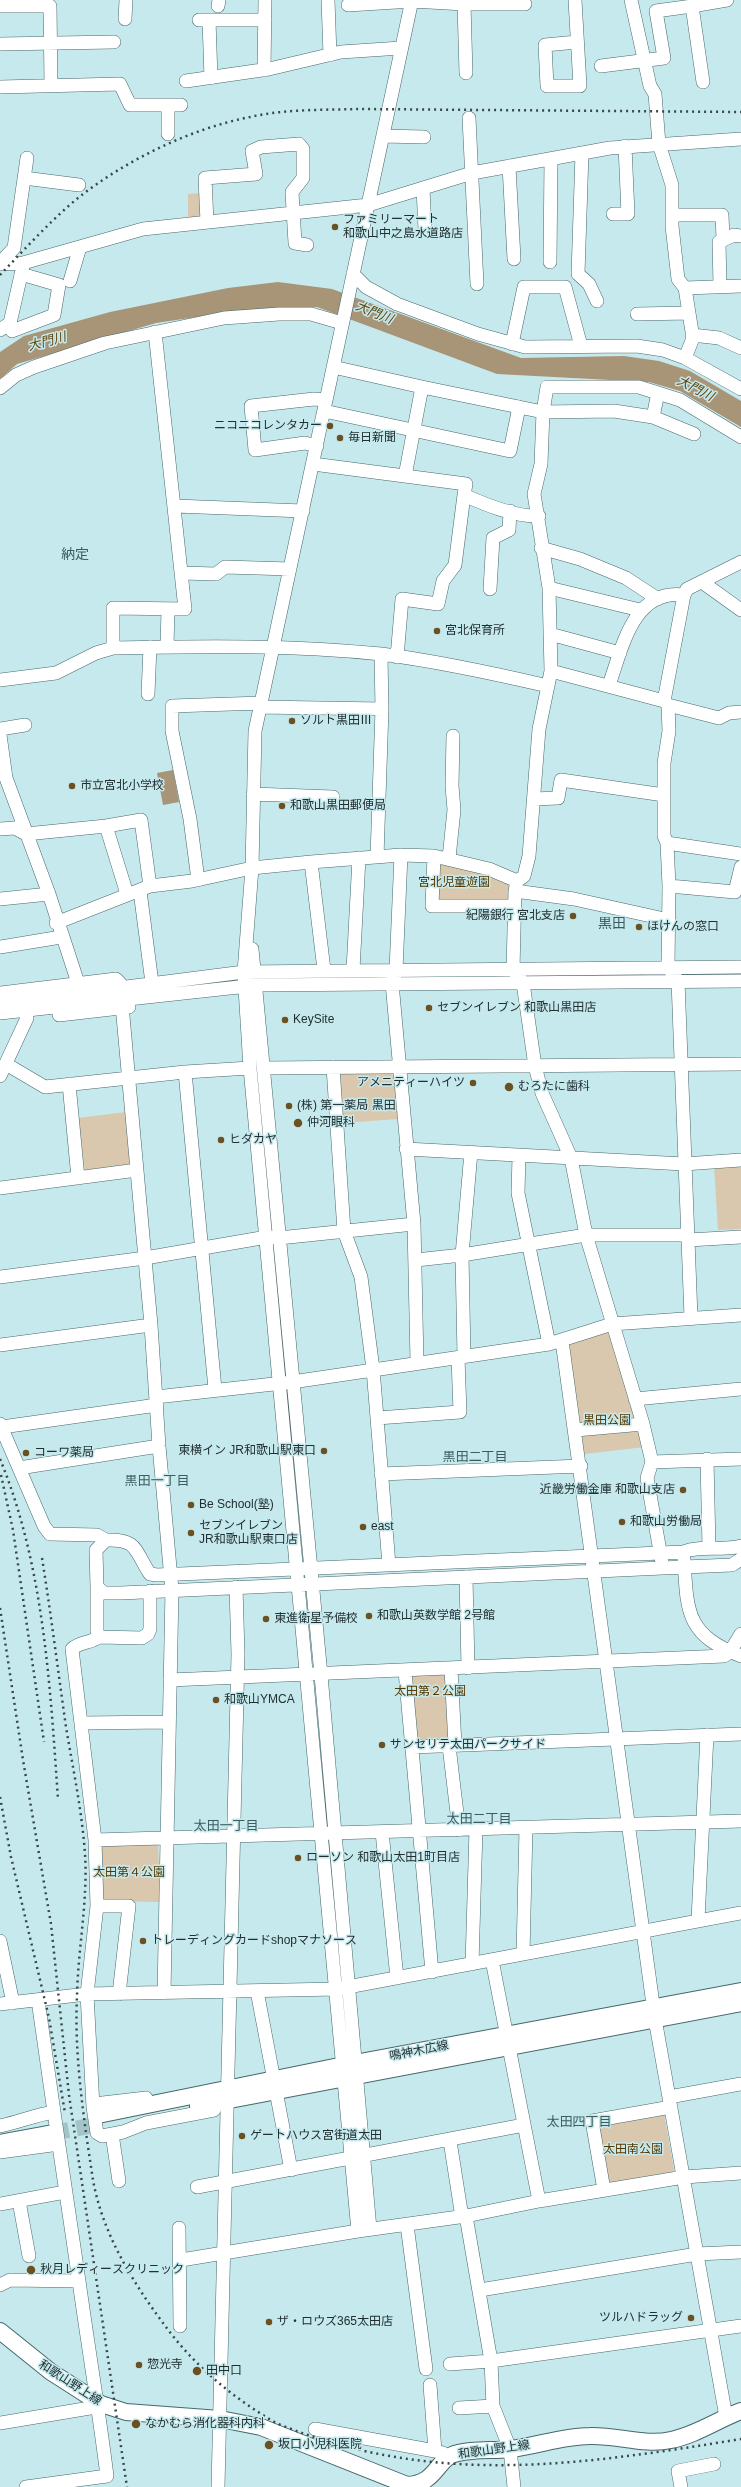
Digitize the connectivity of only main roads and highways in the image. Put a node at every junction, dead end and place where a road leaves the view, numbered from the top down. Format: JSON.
{"nodes":[{"id":1,"x":741,"y":1991,"type":"edge"},
{"id":2,"x":741,"y":2003,"type":"edge"},
{"id":3,"x":655,"y":2013,"type":"junction"},
{"id":4,"x":101,"y":2119,"type":"tunnel mouth"},
{"id":5,"x":0,"y":2134,"type":"edge"},
{"id":6,"x":0,"y":2143,"type":"edge"},
{"id":7,"x":0,"y":2331,"type":"edge"},
{"id":8,"x":741,"y":2411,"type":"edge"},
{"id":9,"x":428,"y":2484,"type":"edge"},
{"id":10,"x":404,"y":2486,"type":"edge"}],
"edges":[{"from":1,"to":3,"type":"main road","name":"鳴神木広線"},
{"from":2,"to":3,"type":"main road","name":"鳴神木広線"},
{"from":3,"to":4,"type":"main road","name":"鳴神木広線"},
{"from":5,"to":6,"type":"main road"},
{"from":7,"to":10,"type":"main road","name":"和歌山野上線"},
{"from":8,"to":9,"type":"main road","name":"和歌山野上線"},
{"from":9,"to":10,"type":"main road","name":"和歌山野上線"}]}
